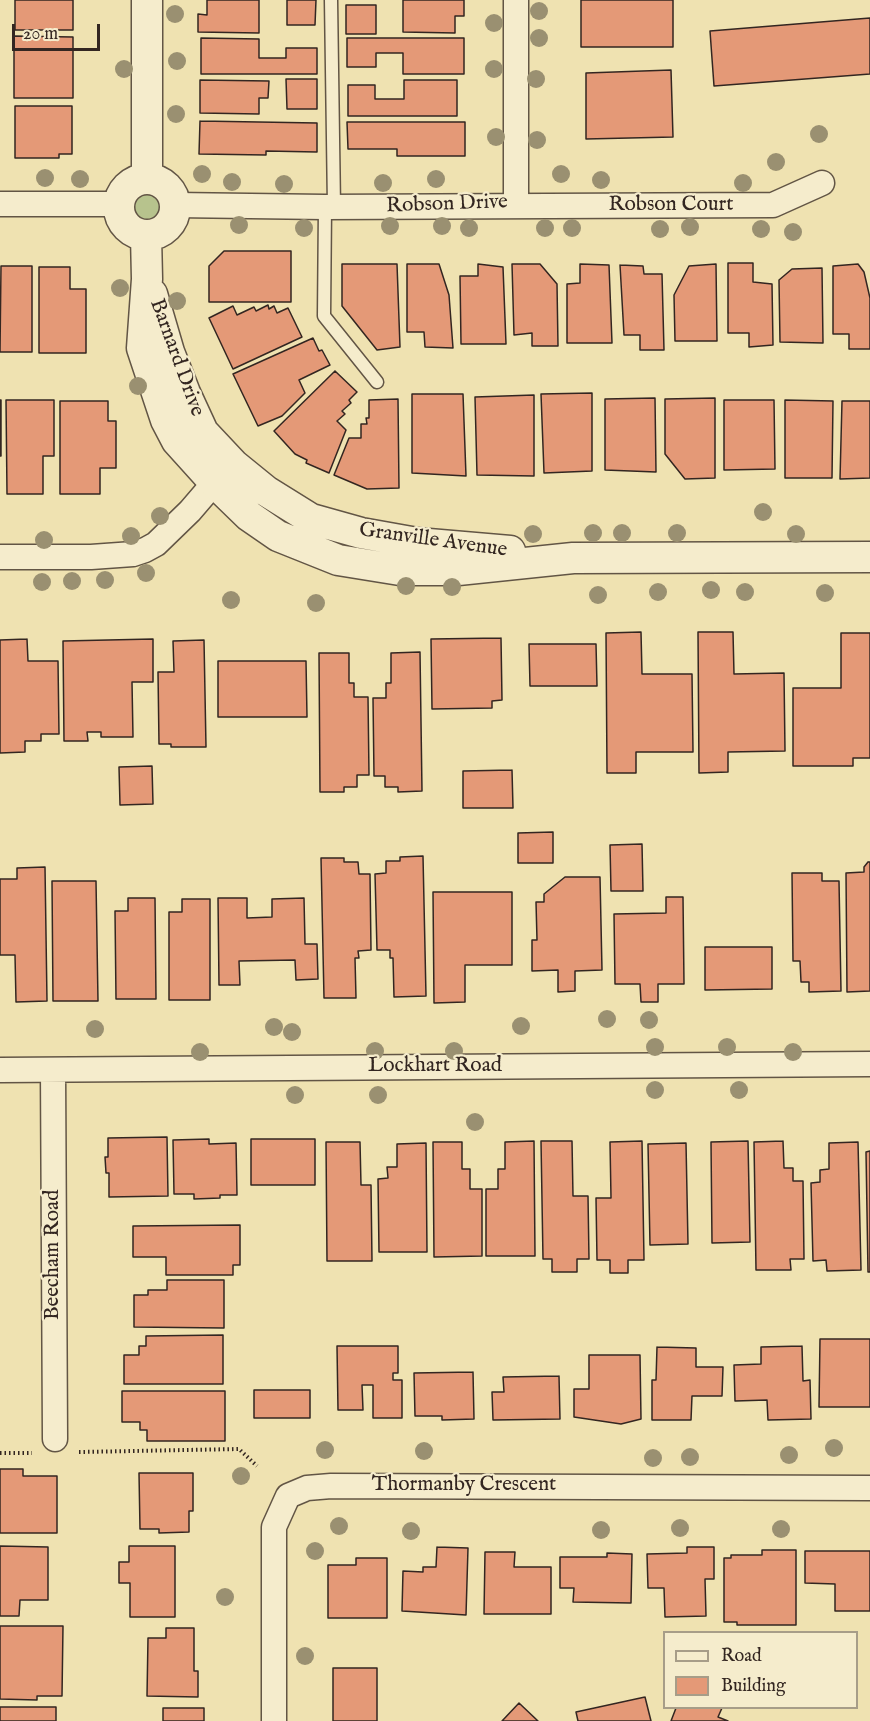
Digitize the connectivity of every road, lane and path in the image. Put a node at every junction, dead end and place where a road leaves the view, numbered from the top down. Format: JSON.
{"nodes":[{"id":1,"x":147,"y":0,"type":"edge"},
{"id":2,"x":331,"y":0,"type":"edge"},
{"id":3,"x":516,"y":0,"type":"edge"},
{"id":4,"x":147,"y":177,"type":"junction"},
{"id":5,"x":822,"y":183,"type":"dead end"},
{"id":6,"x":0,"y":204,"type":"edge"},
{"id":7,"x":118,"y":204,"type":"junction"},
{"id":8,"x":175,"y":204,"type":"junction"},
{"id":9,"x":516,"y":206,"type":"junction"},
{"id":10,"x":329,"y":207,"type":"junction"},
{"id":11,"x":146,"y":236,"type":"junction"},
{"id":12,"x":377,"y":382,"type":"dead end"},
{"id":13,"x":222,"y":472,"type":"junction"},
{"id":14,"x":0,"y":557,"type":"edge"},
{"id":15,"x":870,"y":557,"type":"edge"},
{"id":16,"x":870,"y":1064,"type":"edge"},
{"id":17,"x":0,"y":1070,"type":"edge"},
{"id":18,"x":53,"y":1070,"type":"junction"},
{"id":19,"x":45,"y":1446,"type":"joint"},
{"id":20,"x":76,"y":1452,"type":"dead end"},
{"id":21,"x":0,"y":1453,"type":"edge"},
{"id":22,"x":257,"y":1466,"type":"dead end"},
{"id":23,"x":870,"y":1488,"type":"edge"},
{"id":24,"x":274,"y":1721,"type":"edge"}],
"edges":[{"from":1,"to":4,"type":"street"},
{"from":2,"to":10,"type":"lane"},
{"from":3,"to":9,"type":"street","name":"Robson Drive"},
{"from":4,"to":7,"type":"street"},
{"from":4,"to":8,"type":"street"},
{"from":5,"to":9,"type":"street","name":"Robson Court"},
{"from":6,"to":7,"type":"street"},
{"from":7,"to":11,"type":"street"},
{"from":8,"to":10,"type":"street","name":"Robson Drive"},
{"from":8,"to":11,"type":"street"},
{"from":9,"to":10,"type":"street","name":"Robson Drive"},
{"from":10,"to":12,"type":"lane"},
{"from":11,"to":13,"type":"street","name":"Barnard Drive"},
{"from":13,"to":14,"type":"street"},
{"from":13,"to":15,"type":"street","name":"Granville Avenue"},
{"from":16,"to":18,"type":"street","name":"Lockhart Road"},
{"from":17,"to":18,"type":"street","name":"Lockhart Road"},
{"from":18,"to":19,"type":"street","name":"Beecham Road"},
{"from":19,"to":21,"type":"path"},
{"from":20,"to":22,"type":"path"},
{"from":23,"to":24,"type":"street","name":"Thormanby Crescent"}]}
